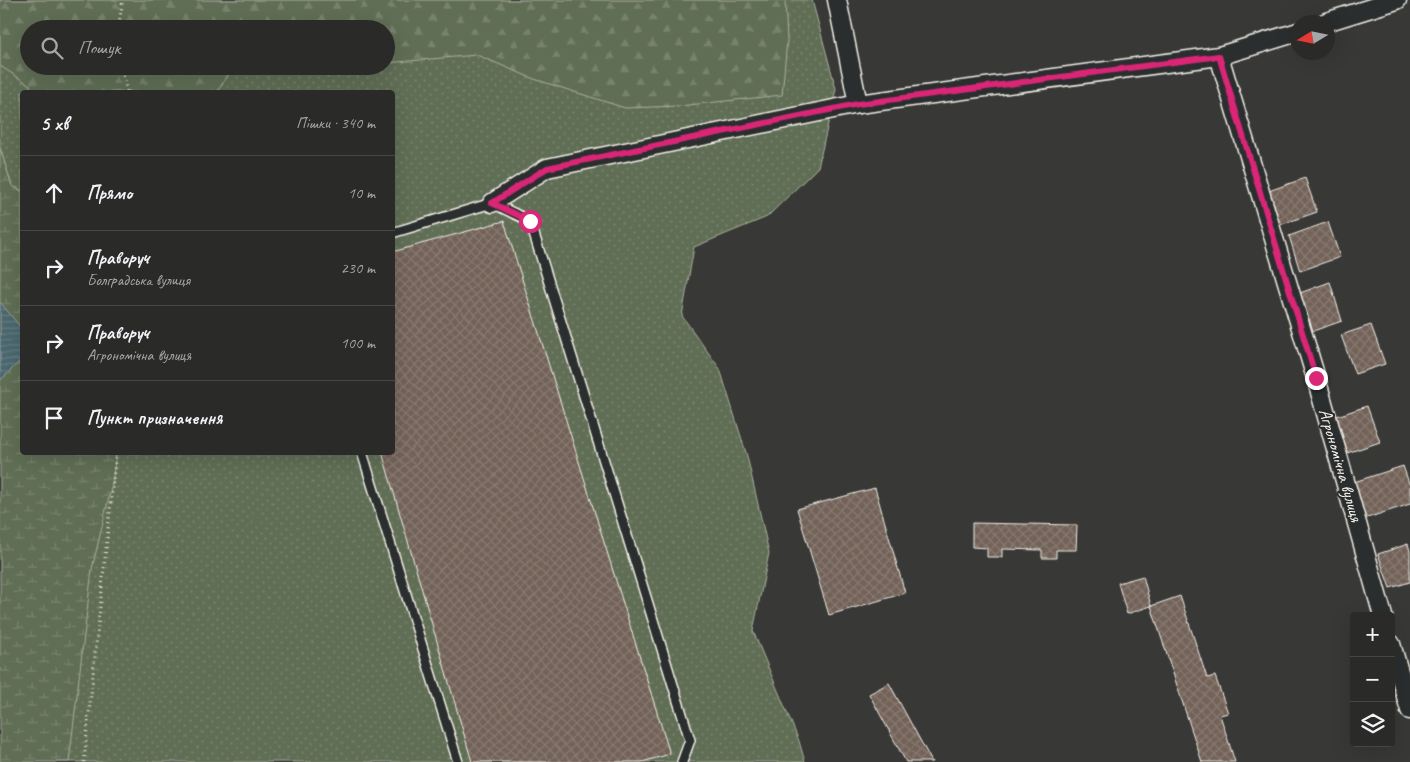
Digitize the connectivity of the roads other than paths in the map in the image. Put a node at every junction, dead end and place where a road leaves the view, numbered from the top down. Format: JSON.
{"nodes":[{"id":1,"x":837,"y":0,"type":"edge"},
{"id":2,"x":1396,"y":0,"type":"edge"},
{"id":3,"x":1335,"y":19,"type":"edge"},
{"id":4,"x":1290,"y":34,"type":"edge"},
{"id":5,"x":1219,"y":56,"type":"junction"},
{"id":6,"x":858,"y":104,"type":"junction"},
{"id":7,"x":492,"y":203,"type":"junction"},
{"id":8,"x":395,"y":232,"type":"edge"},
{"id":9,"x":363,"y":455,"type":"edge"},
{"id":10,"x":1382,"y":612,"type":"edge"},
{"id":11,"x":1395,"y":657,"type":"edge"},
{"id":12,"x":1410,"y":710,"type":"edge"},
{"id":13,"x":458,"y":762,"type":"edge"},
{"id":14,"x":682,"y":762,"type":"edge"}],
"edges":[{"from":1,"to":6,"type":"street"},
{"from":2,"to":3,"type":"street"},
{"from":4,"to":5,"type":"street"},
{"from":5,"to":6,"type":"street"},
{"from":5,"to":10,"type":"street","name":"Агрономічна вулиця"},
{"from":6,"to":7,"type":"street"},
{"from":7,"to":8,"type":"lane"},
{"from":7,"to":14,"type":"lane"},
{"from":9,"to":13,"type":"lane"},
{"from":11,"to":12,"type":"street"}]}
